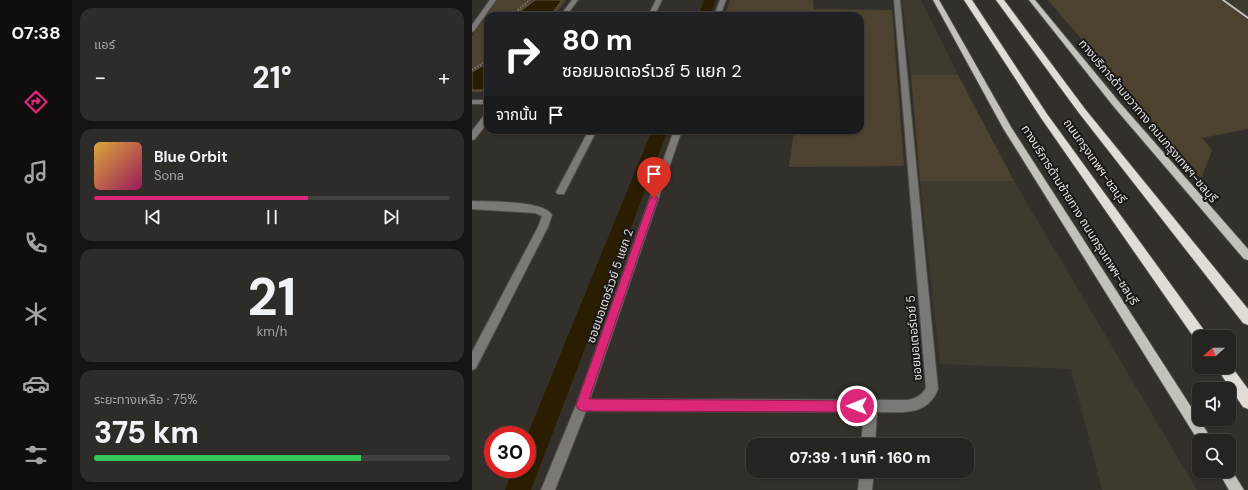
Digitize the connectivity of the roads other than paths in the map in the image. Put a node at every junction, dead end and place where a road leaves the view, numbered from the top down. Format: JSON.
{"nodes":[{"id":1,"x":493,"y":0,"type":"edge"},
{"id":2,"x":575,"y":0,"type":"edge"},
{"id":3,"x":659,"y":0,"type":"edge"},
{"id":4,"x":723,"y":0,"type":"edge"},
{"id":5,"x":897,"y":0,"type":"edge"},
{"id":6,"x":936,"y":0,"type":"edge"},
{"id":7,"x":968,"y":0,"type":"edge"},
{"id":8,"x":1000,"y":0,"type":"edge"},
{"id":9,"x":1032,"y":0,"type":"edge"},
{"id":10,"x":485,"y":12,"type":"edge"},
{"id":11,"x":566,"y":12,"type":"edge"},
{"id":12,"x":653,"y":12,"type":"edge"},
{"id":13,"x":718,"y":12,"type":"edge"},
{"id":14,"x":484,"y":13,"type":"edge"},
{"id":15,"x":472,"y":30,"type":"edge"},
{"id":16,"x":472,"y":102,"type":"edge"},
{"id":17,"x":484,"y":102,"type":"edge"},
{"id":18,"x":484,"y":122,"type":"edge"},
{"id":19,"x":591,"y":134,"type":"edge"},
{"id":20,"x":677,"y":134,"type":"edge"},
{"id":21,"x":472,"y":138,"type":"edge"},
{"id":22,"x":561,"y":192,"type":"dead end"},
{"id":23,"x":472,"y":206,"type":"edge"},
{"id":24,"x":1248,"y":255,"type":"edge"},
{"id":25,"x":1248,"y":319,"type":"edge"},
{"id":26,"x":1197,"y":330,"type":"edge"},
{"id":27,"x":472,"y":364,"type":"edge"},
{"id":28,"x":1228,"y":374,"type":"edge"},
{"id":29,"x":1248,"y":402,"type":"edge"},
{"id":30,"x":582,"y":405,"type":"junction"},
{"id":31,"x":871,"y":406,"type":"junction"},
{"id":32,"x":1202,"y":434,"type":"edge"},
{"id":33,"x":869,"y":438,"type":"edge"},
{"id":34,"x":866,"y":478,"type":"edge"},
{"id":35,"x":1229,"y":478,"type":"edge"},
{"id":36,"x":548,"y":490,"type":"edge"},
{"id":37,"x":865,"y":490,"type":"edge"},
{"id":38,"x":1237,"y":490,"type":"edge"}],
"edges":[{"from":1,"to":10,"type":"street"},
{"from":2,"to":11,"type":"street"},
{"from":3,"to":12,"type":"street"},
{"from":4,"to":13,"type":"street"},
{"from":5,"to":31,"type":"street","name":"ซอยมอเตอร์เวย์ 5"},
{"from":6,"to":32,"type":"main road","name":"ทางบริการด้านซ้ายทาง ถนนกรุงเทพฯ-ชลบุรี"},
{"from":7,"to":26,"type":"highway","name":"ถนนกรุงเทพฯ-ชลบุรี"},
{"from":8,"to":25,"type":"highway","name":"ถนนกรุงเทพฯ-ชลบุรี"},
{"from":9,"to":24,"type":"main road","name":"ทางบริการด้านขวาทาง ถนนกรุงเทพฯ-ชลบุรี"},
{"from":14,"to":15,"type":"street"},
{"from":16,"to":17,"type":"street"},
{"from":18,"to":21,"type":"street"},
{"from":19,"to":22,"type":"street"},
{"from":20,"to":30,"type":"street","name":"ซอยมอเตอร์เวย์ 5 แยก 2"},
{"from":23,"to":27,"type":"street"},
{"from":28,"to":29,"type":"highway"},
{"from":30,"to":31,"type":"street","name":"ซอยมอเตอร์เวย์ 5"},
{"from":30,"to":36,"type":"street","name":"ซอยมอเตอร์เวย์ 5 แยก 2"},
{"from":31,"to":33,"type":"street"},
{"from":34,"to":37,"type":"street"},
{"from":35,"to":38,"type":"main road"}]}
